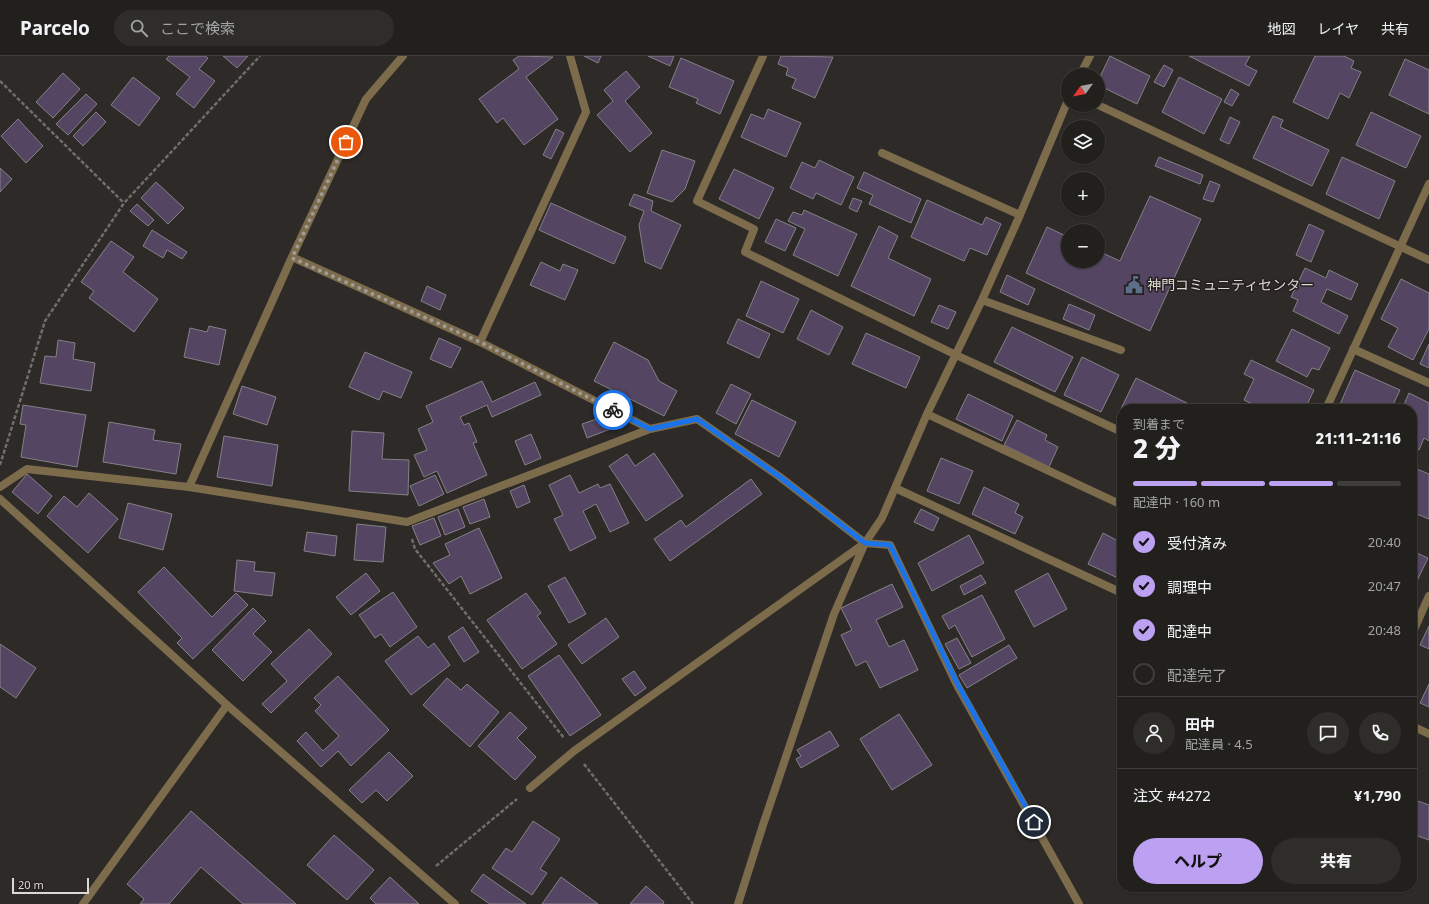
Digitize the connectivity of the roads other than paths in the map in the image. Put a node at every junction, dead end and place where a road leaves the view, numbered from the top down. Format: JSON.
{"nodes":[{"id":1,"x":403,"y":56,"type":"edge"},
{"id":2,"x":570,"y":56,"type":"edge"},
{"id":3,"x":763,"y":56,"type":"edge"},
{"id":4,"x":1090,"y":56,"type":"edge"},
{"id":5,"x":1084,"y":68,"type":"edge"},
{"id":6,"x":1105,"y":108,"type":"edge"},
{"id":7,"x":1063,"y":112,"type":"edge"},
{"id":8,"x":882,"y":153,"type":"dead end"},
{"id":9,"x":1429,"y":184,"type":"edge"},
{"id":10,"x":1020,"y":215,"type":"junction"},
{"id":11,"x":1400,"y":247,"type":"junction"},
{"id":12,"x":292,"y":258,"type":"junction"},
{"id":13,"x":1429,"y":260,"type":"edge"},
{"id":14,"x":982,"y":300,"type":"junction"},
{"id":15,"x":480,"y":342,"type":"junction"},
{"id":16,"x":1353,"y":349,"type":"junction"},
{"id":17,"x":1121,"y":350,"type":"dead end"},
{"id":18,"x":956,"y":354,"type":"junction"},
{"id":19,"x":1429,"y":383,"type":"edge"},
{"id":20,"x":1328,"y":404,"type":"edge"},
{"id":21,"x":926,"y":414,"type":"junction"},
{"id":22,"x":650,"y":429,"type":"junction"},
{"id":23,"x":1117,"y":430,"type":"edge"},
{"id":24,"x":0,"y":487,"type":"edge"},
{"id":25,"x":189,"y":487,"type":"junction"},
{"id":26,"x":895,"y":488,"type":"junction"},
{"id":27,"x":0,"y":499,"type":"edge"},
{"id":28,"x":1117,"y":503,"type":"edge"},
{"id":29,"x":865,"y":543,"type":"junction"},
{"id":30,"x":1117,"y":591,"type":"edge"},
{"id":31,"x":1429,"y":596,"type":"edge"},
{"id":32,"x":1417,"y":623,"type":"edge"},
{"id":33,"x":226,"y":705,"type":"junction"},
{"id":34,"x":1417,"y":728,"type":"edge"},
{"id":35,"x":1429,"y":734,"type":"edge"},
{"id":36,"x":530,"y":788,"type":"road end"},
{"id":37,"x":83,"y":904,"type":"edge"},
{"id":38,"x":454,"y":904,"type":"edge"},
{"id":39,"x":738,"y":904,"type":"edge"},
{"id":40,"x":1079,"y":904,"type":"edge"}],
"edges":[{"from":1,"to":12,"type":"street"},
{"from":2,"to":15,"type":"street"},
{"from":3,"to":18,"type":"street"},
{"from":4,"to":5,"type":"street"},
{"from":6,"to":11,"type":"street"},
{"from":7,"to":10,"type":"street"},
{"from":8,"to":10,"type":"street"},
{"from":9,"to":11,"type":"street"},
{"from":10,"to":14,"type":"street"},
{"from":11,"to":13,"type":"street"},
{"from":11,"to":16,"type":"street"},
{"from":12,"to":15,"type":"street"},
{"from":12,"to":25,"type":"street"},
{"from":14,"to":17,"type":"street"},
{"from":14,"to":18,"type":"street"},
{"from":15,"to":22,"type":"street"},
{"from":16,"to":19,"type":"street"},
{"from":16,"to":20,"type":"street"},
{"from":18,"to":21,"type":"street"},
{"from":18,"to":23,"type":"street"},
{"from":21,"to":26,"type":"street"},
{"from":21,"to":28,"type":"street"},
{"from":22,"to":25,"type":"street"},
{"from":22,"to":29,"type":"street"},
{"from":24,"to":25,"type":"street"},
{"from":26,"to":29,"type":"street"},
{"from":26,"to":30,"type":"street"},
{"from":27,"to":33,"type":"street"},
{"from":29,"to":36,"type":"street"},
{"from":29,"to":39,"type":"street"},
{"from":29,"to":40,"type":"street"},
{"from":31,"to":32,"type":"street"},
{"from":33,"to":37,"type":"street"},
{"from":33,"to":38,"type":"street"},
{"from":34,"to":35,"type":"street"}]}
